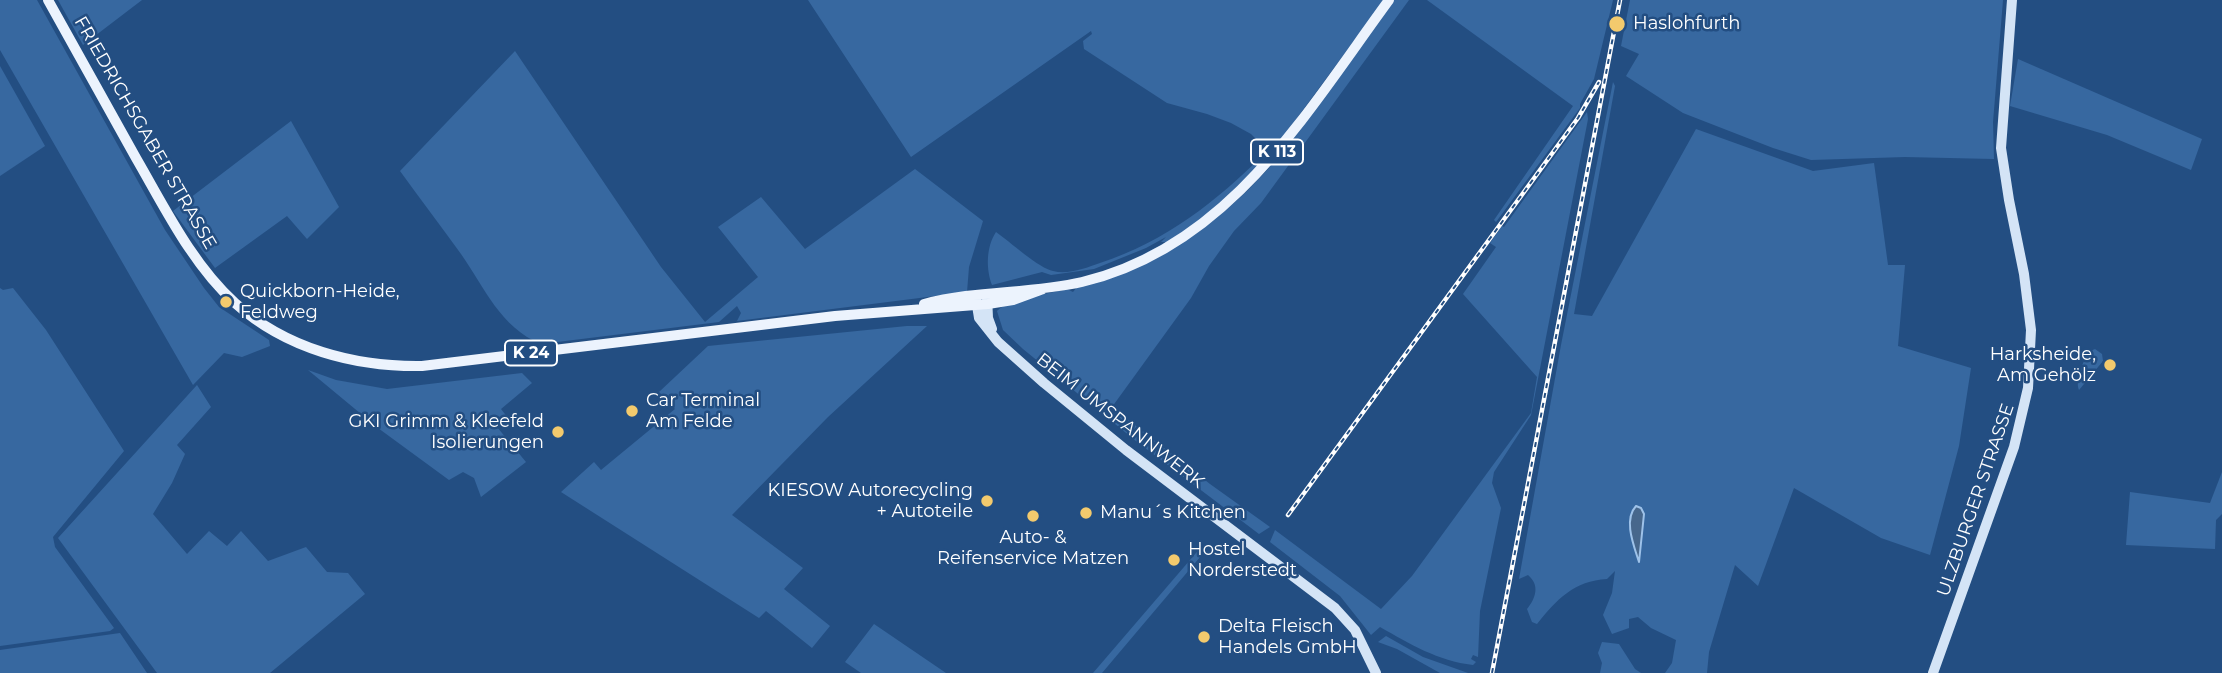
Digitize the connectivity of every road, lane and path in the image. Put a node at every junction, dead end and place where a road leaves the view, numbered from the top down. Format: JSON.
{"nodes":[{"id":1,"x":48,"y":0,"type":"edge"},
{"id":2,"x":1389,"y":0,"type":"edge"},
{"id":3,"x":2012,"y":0,"type":"edge"},
{"id":4,"x":982,"y":299,"type":"junction"},
{"id":5,"x":693,"y":333,"type":"joint"},
{"id":6,"x":1376,"y":673,"type":"edge"},
{"id":7,"x":1933,"y":673,"type":"edge"}],
"edges":[{"from":1,"to":5,"type":"main road","name":"FRIEDRICHSGABER STRASSE","number":"K 24"},
{"from":2,"to":4,"type":"main road","number":"K 113"},
{"from":3,"to":7,"type":"main road","name":"ULZBURGER STRASSE"},
{"from":4,"to":5,"type":"main road","number":"K 113"},
{"from":4,"to":6,"type":"main road","name":"BEIM UMSPANNWERK"}]}
